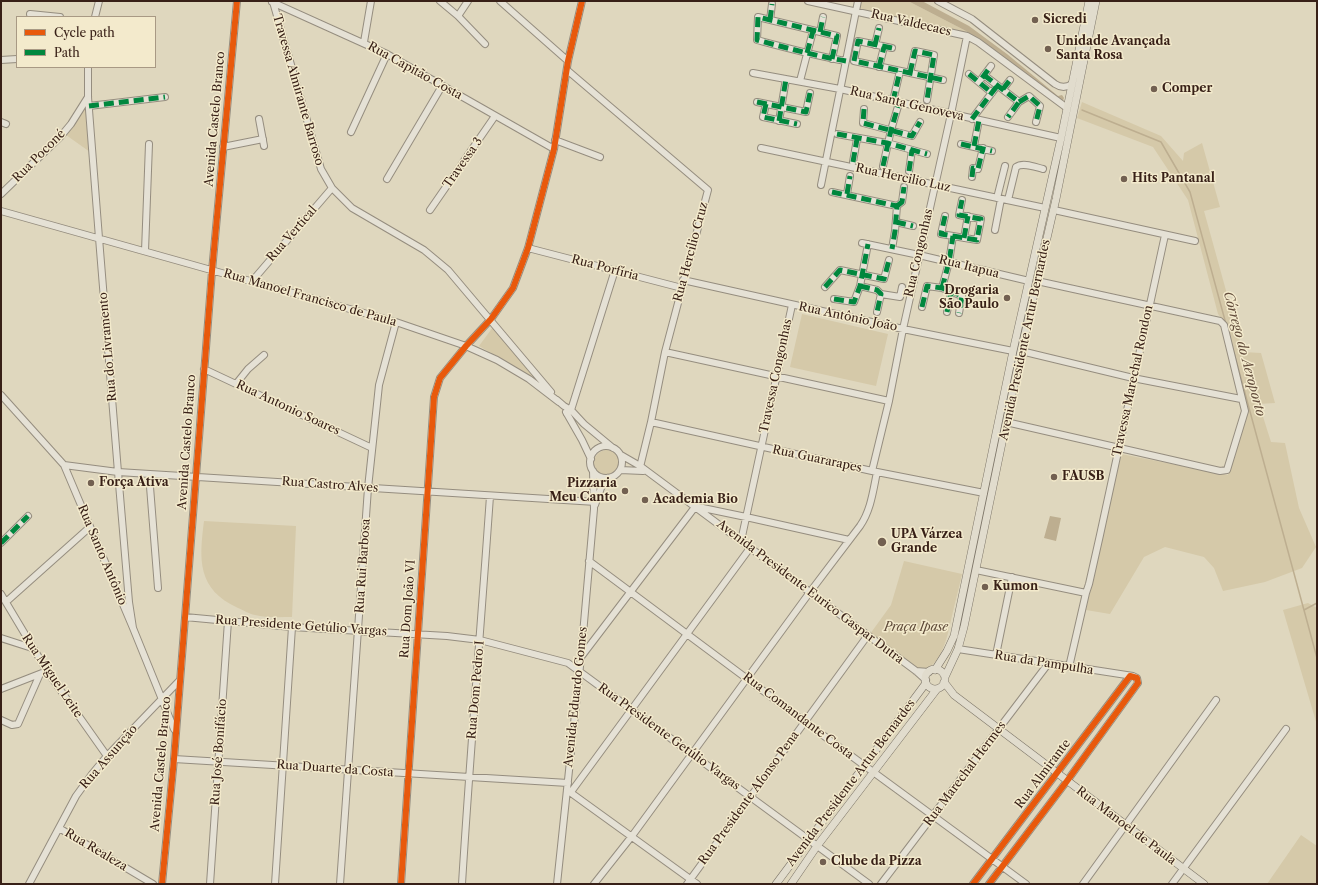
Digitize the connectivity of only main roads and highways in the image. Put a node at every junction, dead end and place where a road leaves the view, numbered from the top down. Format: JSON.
{"nodes":[{"id":1,"x":1089,"y":1,"type":"edge"},
{"id":2,"x":1096,"y":1,"type":"edge"},
{"id":3,"x":1017,"y":351,"type":"junction"},
{"id":4,"x":932,"y":671,"type":"junction"},
{"id":5,"x":944,"y":679,"type":"junction"},
{"id":6,"x":926,"y":682,"type":"junction"},
{"id":7,"x":938,"y":688,"type":"junction"},
{"id":8,"x":954,"y":695,"type":"junction"},
{"id":9,"x":776,"y":884,"type":"edge"},
{"id":10,"x":791,"y":884,"type":"edge"},
{"id":11,"x":1204,"y":884,"type":"edge"}],
"edges":[{"from":1,"to":3,"type":"main road","name":"Avenida Presidente Artur Bernardes"},
{"from":2,"to":3,"type":"main road","name":"Avenida Presidente Artur Bernardes"},
{"from":3,"to":4,"type":"main road","name":"Avenida Presidente Artur Bernardes"},
{"from":3,"to":5,"type":"main road","name":"Avenida Presidente Artur Bernardes"},
{"from":4,"to":5,"type":"main road"},
{"from":4,"to":6,"type":"main road"},
{"from":5,"to":7,"type":"main road"},
{"from":5,"to":8,"type":"main road","name":"Rua Manoel de Paula"},
{"from":6,"to":7,"type":"main road"},
{"from":6,"to":9,"type":"main road","name":"Avenida Presidente Artur Bernardes"},
{"from":7,"to":8,"type":"main road","name":"Rua Manoel de Paula"},
{"from":7,"to":10,"type":"main road","name":"Avenida Presidente Artur Bernardes"},
{"from":8,"to":11,"type":"main road","name":"Rua Manoel de Paula"}]}
